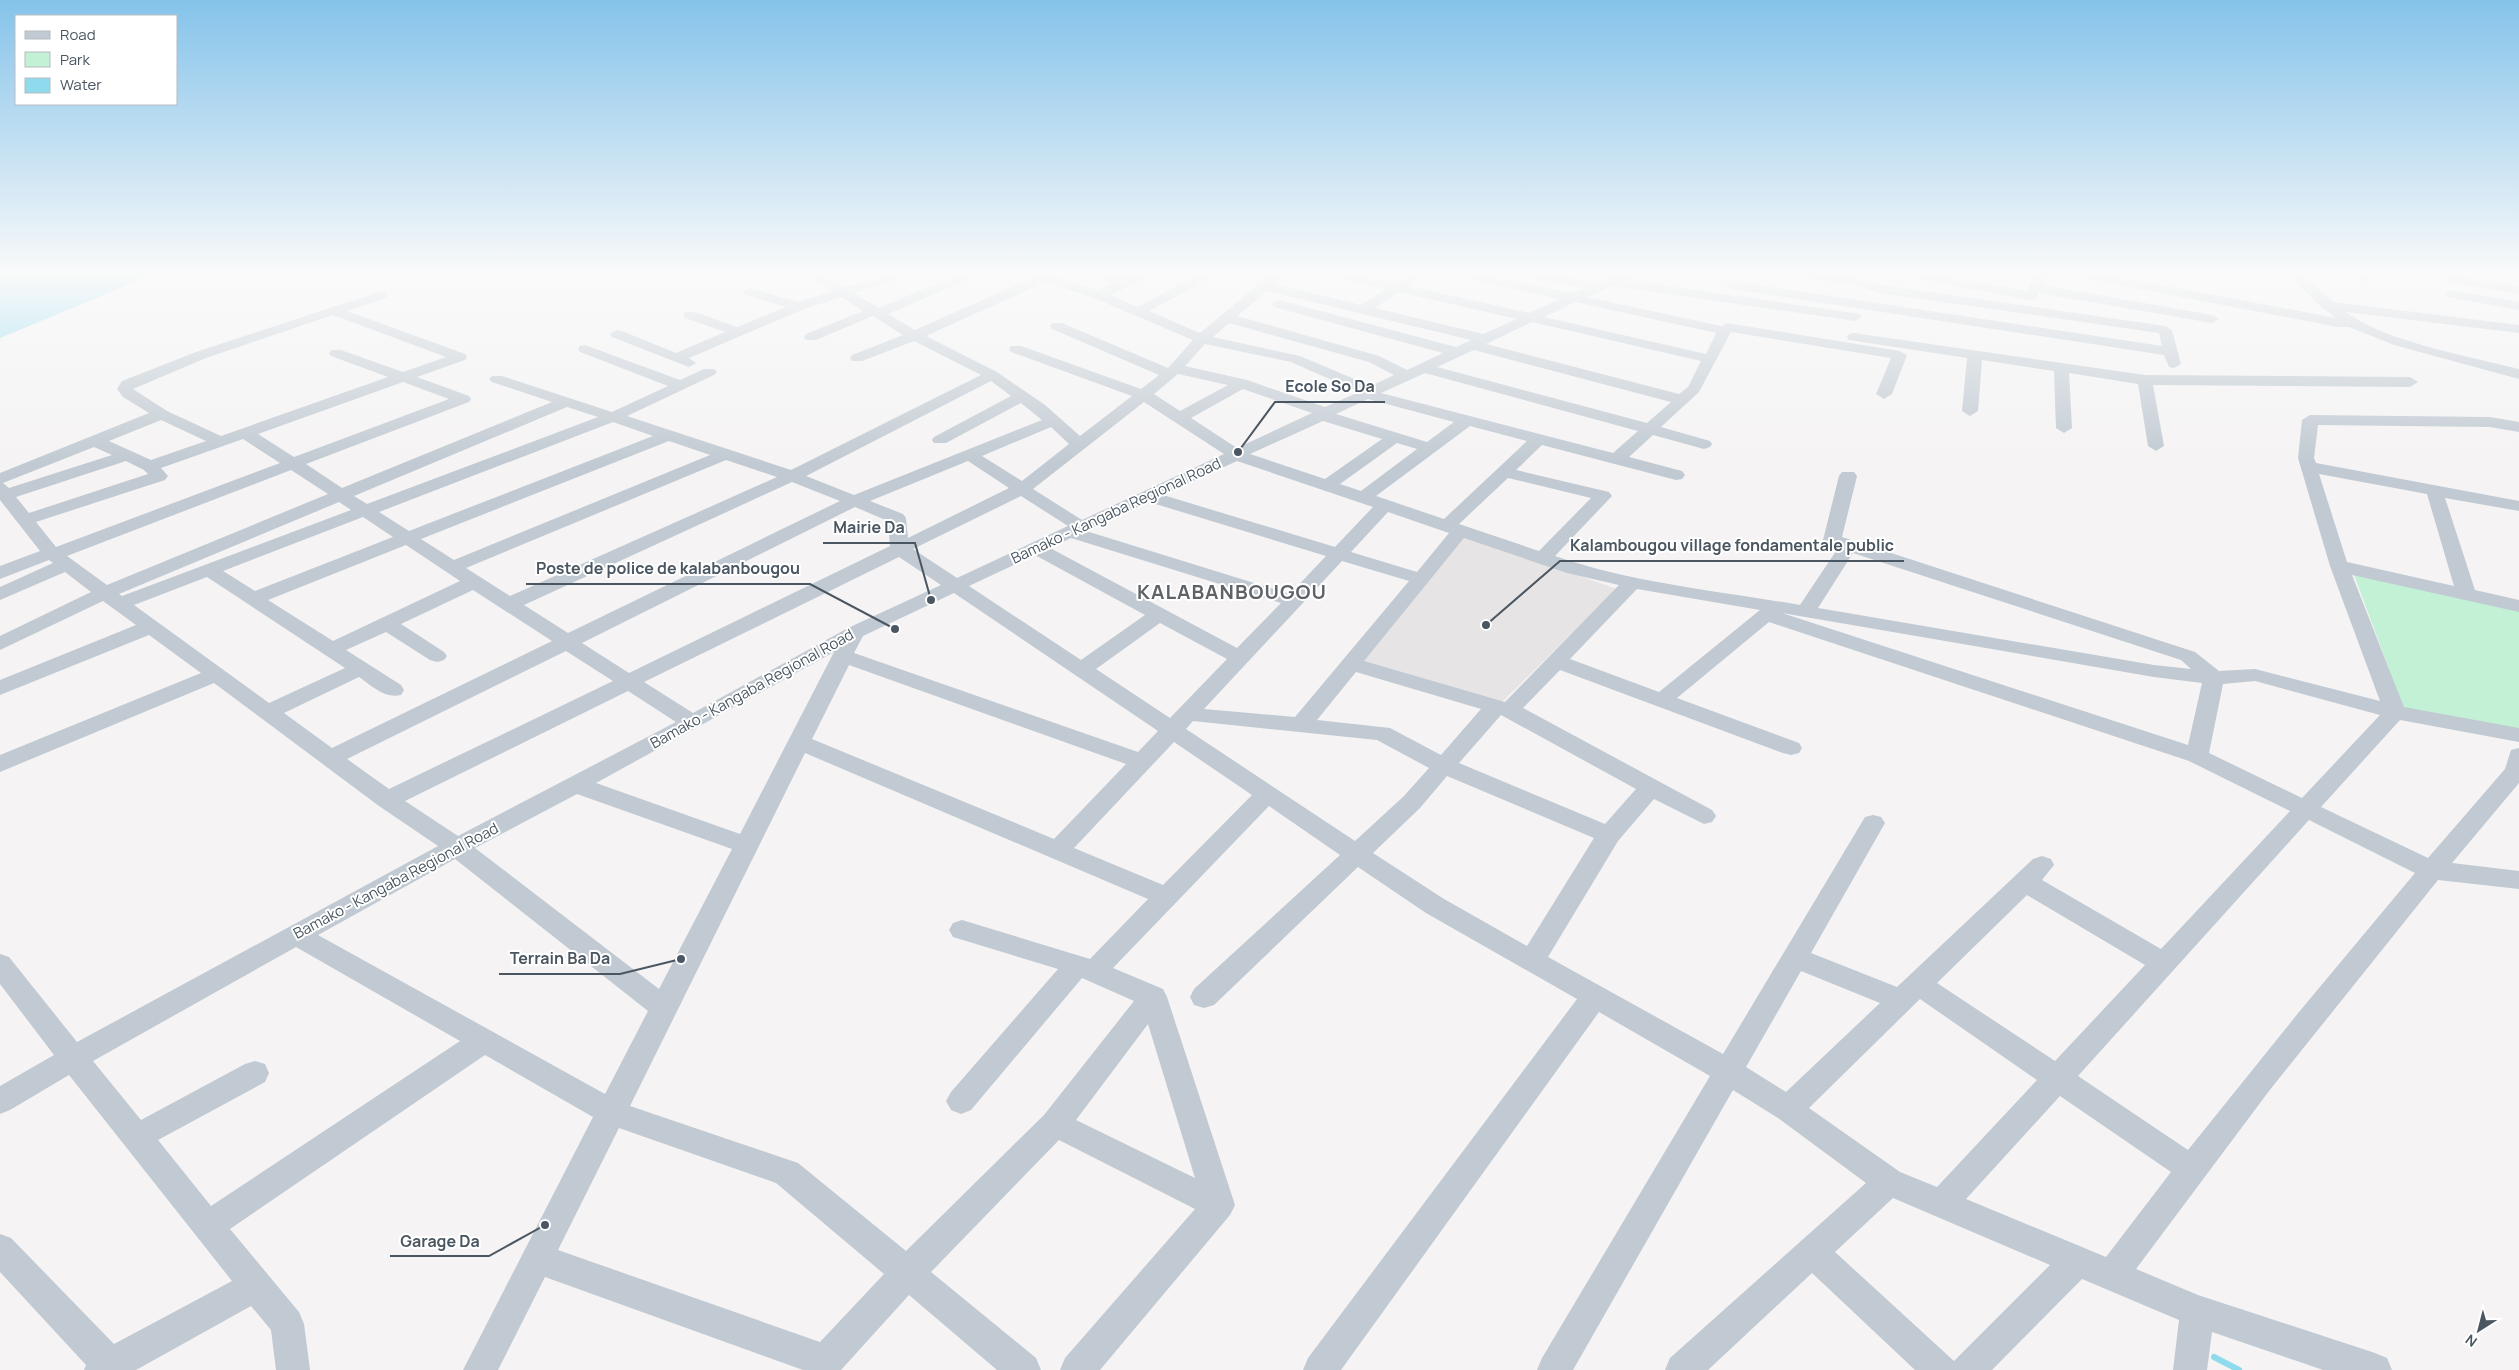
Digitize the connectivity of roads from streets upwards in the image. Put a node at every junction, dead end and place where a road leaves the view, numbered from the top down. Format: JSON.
{"nodes":[{"id":1,"x":256,"y":337,"type":"edge"},
{"id":2,"x":405,"y":337,"type":"edge"},
{"id":3,"x":624,"y":337,"type":"edge"},
{"id":4,"x":725,"y":337,"type":"edge"},
{"id":5,"x":912,"y":337,"type":"edge"},
{"id":6,"x":916,"y":337,"type":"edge"},
{"id":7,"x":1085,"y":337,"type":"edge"},
{"id":8,"x":1197,"y":337,"type":"edge"},
{"id":9,"x":1204,"y":337,"type":"edge"},
{"id":10,"x":1295,"y":337,"type":"edge"},
{"id":11,"x":1401,"y":337,"type":"edge"},
{"id":12,"x":1461,"y":337,"type":"edge"},
{"id":13,"x":1490,"y":337,"type":"edge"},
{"id":14,"x":1614,"y":337,"type":"edge"},
{"id":15,"x":1722,"y":337,"type":"edge"},
{"id":16,"x":1811,"y":337,"type":"edge"},
{"id":17,"x":1854,"y":337,"type":"edge"},
{"id":18,"x":2071,"y":337,"type":"edge"},
{"id":19,"x":2167,"y":337,"type":"edge"},
{"id":20,"x":2387,"y":337,"type":"edge"},
{"id":21,"x":1202,"y":339,"type":"junction"},
{"id":22,"x":1479,"y":342,"type":"junction"},
{"id":23,"x":1854,"y":342,"type":"junction"},
{"id":24,"x":2117,"y":344,"type":"junction"},
{"id":25,"x":585,"y":349,"type":"dead end"},
{"id":26,"x":1016,"y":349,"type":"dead end"},
{"id":27,"x":1457,"y":352,"type":"junction"},
{"id":28,"x":2171,"y":352,"type":"junction"},
{"id":29,"x":336,"y":353,"type":"dead end"},
{"id":30,"x":1975,"y":355,"type":"junction"},
{"id":31,"x":676,"y":358,"type":"junction"},
{"id":32,"x":857,"y":358,"type":"dead end"},
{"id":33,"x":1710,"y":359,"type":"junction"},
{"id":34,"x":2061,"y":367,"type":"junction"},
{"id":35,"x":1424,"y":368,"type":"junction"},
{"id":36,"x":381,"y":369,"type":"junction"},
{"id":37,"x":1173,"y":371,"type":"junction"},
{"id":38,"x":2519,"y":374,"type":"edge"},
{"id":39,"x":992,"y":375,"type":"junction"},
{"id":40,"x":1407,"y":376,"type":"junction"},
{"id":41,"x":400,"y":377,"type":"junction"},
{"id":42,"x":2128,"y":377,"type":"junction"},
{"id":43,"x":497,"y":379,"type":"dead end"},
{"id":44,"x":2145,"y":380,"type":"junction"},
{"id":45,"x":2178,"y":380,"type":"junction"},
{"id":46,"x":2410,"y":382,"type":"dead end"},
{"id":47,"x":1242,"y":383,"type":"junction"},
{"id":48,"x":680,"y":385,"type":"junction"},
{"id":49,"x":1369,"y":393,"type":"junction"},
{"id":50,"x":1884,"y":394,"type":"dead end"},
{"id":51,"x":1144,"y":395,"type":"junction"},
{"id":52,"x":1022,"y":396,"type":"junction"},
{"id":53,"x":1682,"y":400,"type":"junction"},
{"id":54,"x":566,"y":402,"type":"junction"},
{"id":55,"x":1970,"y":411,"type":"dead end"},
{"id":56,"x":161,"y":414,"type":"junction"},
{"id":57,"x":1324,"y":414,"type":"junction"},
{"id":58,"x":612,"y":417,"type":"junction"},
{"id":59,"x":1180,"y":418,"type":"junction"},
{"id":60,"x":1467,"y":420,"type":"junction"},
{"id":61,"x":1053,"y":421,"type":"junction"},
{"id":62,"x":2519,"y":427,"type":"edge"},
{"id":63,"x":2064,"y":428,"type":"dead end"},
{"id":64,"x":1650,"y":430,"type":"junction"},
{"id":65,"x":244,"y":432,"type":"junction"},
{"id":66,"x":203,"y":433,"type":"junction"},
{"id":67,"x":669,"y":435,"type":"junction"},
{"id":68,"x":1395,"y":437,"type":"junction"},
{"id":69,"x":1539,"y":439,"type":"junction"},
{"id":70,"x":940,"y":440,"type":"dead end"},
{"id":71,"x":95,"y":441,"type":"junction"},
{"id":72,"x":219,"y":441,"type":"junction"},
{"id":73,"x":1079,"y":444,"type":"junction"},
{"id":74,"x":1704,"y":444,"type":"dead end"},
{"id":75,"x":2156,"y":446,"type":"dead end"},
{"id":76,"x":1430,"y":448,"type":"junction"},
{"id":77,"x":726,"y":454,"type":"junction"},
{"id":78,"x":968,"y":454,"type":"junction"},
{"id":79,"x":1236,"y":455,"type":"junction"},
{"id":80,"x":125,"y":456,"type":"junction"},
{"id":81,"x":1617,"y":459,"type":"junction"},
{"id":82,"x":293,"y":464,"type":"junction"},
{"id":83,"x":150,"y":466,"type":"junction"},
{"id":84,"x":2309,"y":466,"type":"junction"},
{"id":85,"x":1504,"y":472,"type":"junction"},
{"id":86,"x":1676,"y":475,"type":"dead end"},
{"id":87,"x":792,"y":476,"type":"junction"},
{"id":88,"x":1848,"y":476,"type":"dead end"},
{"id":89,"x":1326,"y":486,"type":"junction"},
{"id":90,"x":2,"y":487,"type":"edge"},
{"id":91,"x":1022,"y":489,"type":"junction"},
{"id":92,"x":2434,"y":490,"type":"junction"},
{"id":93,"x":341,"y":495,"type":"junction"},
{"id":94,"x":1148,"y":496,"type":"junction"},
{"id":95,"x":1363,"y":498,"type":"junction"},
{"id":96,"x":854,"y":501,"type":"junction"},
{"id":97,"x":1385,"y":506,"type":"junction"},
{"id":98,"x":2519,"y":506,"type":"edge"},
{"id":99,"x":365,"y":511,"type":"junction"},
{"id":100,"x":24,"y":520,"type":"junction"},
{"id":101,"x":1454,"y":529,"type":"junction"},
{"id":102,"x":1075,"y":530,"type":"junction"},
{"id":103,"x":406,"y":537,"type":"junction"},
{"id":104,"x":1848,"y":546,"type":"junction"},
{"id":105,"x":1035,"y":548,"type":"junction"},
{"id":106,"x":900,"y":549,"type":"junction"},
{"id":107,"x":1339,"y":554,"type":"junction"},
{"id":108,"x":57,"y":557,"type":"junction"},
{"id":109,"x":1542,"y":559,"type":"junction"},
{"id":110,"x":2339,"y":566,"type":"junction"},
{"id":111,"x":452,"y":567,"type":"junction"},
{"id":112,"x":209,"y":570,"type":"junction"},
{"id":113,"x":0,"y":573,"type":"edge"},
{"id":114,"x":1421,"y":578,"type":"junction"},
{"id":115,"x":474,"y":582,"type":"junction"},
{"id":116,"x":1633,"y":582,"type":"junction"},
{"id":117,"x":955,"y":585,"type":"junction"},
{"id":118,"x":0,"y":594,"type":"edge"},
{"id":119,"x":2467,"y":595,"type":"junction"},
{"id":120,"x":113,"y":598,"type":"junction"},
{"id":121,"x":253,"y":599,"type":"junction"},
{"id":122,"x":1294,"y":601,"type":"junction"},
{"id":123,"x":509,"y":604,"type":"junction"},
{"id":124,"x":2519,"y":606,"type":"edge"},
{"id":125,"x":1771,"y":610,"type":"junction"},
{"id":126,"x":1806,"y":612,"type":"junction"},
{"id":127,"x":1159,"y":614,"type":"junction"},
{"id":128,"x":386,"y":623,"type":"junction"},
{"id":129,"x":152,"y":626,"type":"junction"},
{"id":130,"x":855,"y":632,"type":"junction"},
{"id":131,"x":567,"y":642,"type":"junction"},
{"id":132,"x":0,"y":644,"type":"edge"},
{"id":133,"x":331,"y":650,"type":"junction"},
{"id":134,"x":437,"y":656,"type":"dead end"},
{"id":135,"x":842,"y":656,"type":"junction"},
{"id":136,"x":1240,"y":658,"type":"junction"},
{"id":137,"x":1556,"y":662,"type":"junction"},
{"id":138,"x":1351,"y":664,"type":"junction"},
{"id":139,"x":360,"y":669,"type":"junction"},
{"id":140,"x":1081,"y":670,"type":"junction"},
{"id":141,"x":217,"y":674,"type":"junction"},
{"id":142,"x":2214,"y":678,"type":"junction"},
{"id":143,"x":628,"y":682,"type":"junction"},
{"id":144,"x":0,"y":688,"type":"edge"},
{"id":145,"x":393,"y":690,"type":"dead end"},
{"id":146,"x":1662,"y":700,"type":"junction"},
{"id":147,"x":1502,"y":708,"type":"junction"},
{"id":148,"x":268,"y":712,"type":"junction"},
{"id":149,"x":2395,"y":712,"type":"junction"},
{"id":150,"x":1188,"y":714,"type":"junction"},
{"id":151,"x":692,"y":723,"type":"junction"},
{"id":152,"x":1301,"y":726,"type":"junction"},
{"id":153,"x":1171,"y":730,"type":"junction"},
{"id":154,"x":2519,"y":735,"type":"edge"},
{"id":155,"x":799,"y":742,"type":"junction"},
{"id":156,"x":1791,"y":748,"type":"dead end"},
{"id":157,"x":2519,"y":755,"type":"edge"},
{"id":158,"x":2197,"y":756,"type":"junction"},
{"id":159,"x":330,"y":758,"type":"junction"},
{"id":160,"x":1142,"y":761,"type":"junction"},
{"id":161,"x":0,"y":764,"type":"edge"},
{"id":162,"x":1444,"y":766,"type":"junction"},
{"id":163,"x":577,"y":785,"type":"junction"},
{"id":164,"x":1651,"y":787,"type":"junction"},
{"id":165,"x":1267,"y":794,"type":"junction"},
{"id":166,"x":387,"y":800,"type":"junction"},
{"id":167,"x":2306,"y":808,"type":"junction"},
{"id":168,"x":1704,"y":816,"type":"dead end"},
{"id":169,"x":1873,"y":823,"type":"dead end"},
{"id":170,"x":1609,"y":835,"type":"junction"},
{"id":171,"x":746,"y":845,"type":"junction"},
{"id":172,"x":456,"y":847,"type":"junction"},
{"id":173,"x":1058,"y":850,"type":"junction"},
{"id":174,"x":1358,"y":854,"type":"junction"},
{"id":175,"x":2431,"y":870,"type":"junction"},
{"id":176,"x":2519,"y":880,"type":"edge"},
{"id":177,"x":1167,"y":897,"type":"junction"},
{"id":178,"x":962,"y":930,"type":"dead end"},
{"id":179,"x":296,"y":934,"type":"junction"},
{"id":180,"x":1795,"y":958,"type":"junction"},
{"id":181,"x":1533,"y":960,"type":"junction"},
{"id":182,"x":2163,"y":963,"type":"junction"},
{"id":183,"x":0,"y":964,"type":"edge"},
{"id":184,"x":1086,"y":968,"type":"junction"},
{"id":185,"x":1910,"y":992,"type":"junction"},
{"id":186,"x":1596,"y":995,"type":"junction"},
{"id":187,"x":1153,"y":996,"type":"junction"},
{"id":188,"x":1204,"y":997,"type":"dead end"},
{"id":189,"x":664,"y":1008,"type":"junction"},
{"id":190,"x":483,"y":1042,"type":"junction"},
{"id":191,"x":72,"y":1058,"type":"junction"},
{"id":192,"x":1729,"y":1072,"type":"junction"},
{"id":193,"x":254,"y":1073,"type":"dead end"},
{"id":194,"x":2057,"y":1078,"type":"junction"},
{"id":195,"x":961,"y":1101,"type":"dead end"},
{"id":196,"x":0,"y":1102,"type":"edge"},
{"id":197,"x":1788,"y":1109,"type":"junction"},
{"id":198,"x":611,"y":1112,"type":"junction"},
{"id":199,"x":1055,"y":1124,"type":"junction"},
{"id":200,"x":136,"y":1137,"type":"junction"},
{"id":201,"x":2190,"y":1168,"type":"junction"},
{"id":202,"x":1889,"y":1182,"type":"junction"},
{"id":203,"x":1942,"y":1204,"type":"junction"},
{"id":204,"x":1219,"y":1205,"type":"junction"},
{"id":205,"x":208,"y":1226,"type":"junction"},
{"id":206,"x":0,"y":1249,"type":"edge"},
{"id":207,"x":1812,"y":1252,"type":"junction"},
{"id":208,"x":536,"y":1258,"type":"junction"},
{"id":209,"x":2077,"y":1261,"type":"junction"},
{"id":210,"x":907,"y":1273,"type":"junction"},
{"id":211,"x":2112,"y":1276,"type":"junction"},
{"id":212,"x":255,"y":1286,"type":"junction"},
{"id":213,"x":2197,"y":1311,"type":"junction"},
{"id":214,"x":824,"y":1365,"type":"edge"},
{"id":215,"x":106,"y":1368,"type":"edge"},
{"id":216,"x":293,"y":1370,"type":"edge"},
{"id":217,"x":480,"y":1370,"type":"edge"},
{"id":218,"x":1024,"y":1370,"type":"edge"},
{"id":219,"x":1077,"y":1370,"type":"edge"},
{"id":220,"x":1320,"y":1370,"type":"edge"},
{"id":221,"x":1554,"y":1370,"type":"edge"},
{"id":222,"x":1682,"y":1370,"type":"edge"},
{"id":223,"x":1941,"y":1370,"type":"edge"},
{"id":224,"x":1968,"y":1370,"type":"edge"},
{"id":225,"x":2190,"y":1370,"type":"edge"},
{"id":226,"x":2374,"y":1370,"type":"edge"}],
"edges":[{"from":1,"to":56,"type":"street"},
{"from":2,"to":41,"type":"street"},
{"from":3,"to":31,"type":"street"},
{"from":4,"to":31,"type":"street"},
{"from":5,"to":32,"type":"street"},
{"from":6,"to":39,"type":"street"},
{"from":7,"to":37,"type":"street"},
{"from":8,"to":21,"type":"street"},
{"from":9,"to":21,"type":"street"},
{"from":10,"to":40,"type":"street"},
{"from":11,"to":27,"type":"street"},
{"from":12,"to":22,"type":"street"},
{"from":13,"to":22,"type":"street","name":"Bamako - Kangaba Regional Road"},
{"from":14,"to":33,"type":"street"},
{"from":15,"to":33,"type":"street"},
{"from":16,"to":23,"type":"street"},
{"from":17,"to":23,"type":"street"},
{"from":18,"to":24,"type":"street"},
{"from":19,"to":28,"type":"street"},
{"from":20,"to":38,"type":"street"},
{"from":21,"to":37,"type":"street"},
{"from":21,"to":49,"type":"street"},
{"from":22,"to":27,"type":"street","name":"Bamako - Kangaba Regional Road"},
{"from":22,"to":53,"type":"street"},
{"from":23,"to":30,"type":"street"},
{"from":23,"to":50,"type":"street"},
{"from":24,"to":28,"type":"street"},
{"from":24,"to":42,"type":"street"},
{"from":25,"to":48,"type":"street"},
{"from":26,"to":51,"type":"street"},
{"from":27,"to":35,"type":"street","name":"Bamako - Kangaba Regional Road"},
{"from":28,"to":45,"type":"street"},
{"from":29,"to":36,"type":"street"},
{"from":30,"to":34,"type":"street"},
{"from":30,"to":55,"type":"street"},
{"from":31,"to":48,"type":"street"},
{"from":33,"to":53,"type":"street"},
{"from":34,"to":42,"type":"street"},
{"from":34,"to":63,"type":"street"},
{"from":35,"to":40,"type":"street","name":"Bamako - Kangaba Regional Road"},
{"from":35,"to":64,"type":"street"},
{"from":36,"to":41,"type":"street"},
{"from":36,"to":66,"type":"street"},
{"from":37,"to":47,"type":"street"},
{"from":37,"to":51,"type":"street"},
{"from":39,"to":52,"type":"street"},
{"from":39,"to":87,"type":"street"},
{"from":40,"to":49,"type":"street","name":"Bamako - Kangaba Regional Road"},
{"from":41,"to":65,"type":"street"},
{"from":41,"to":82,"type":"street"},
{"from":42,"to":44,"type":"street"},
{"from":43,"to":54,"type":"street"},
{"from":44,"to":45,"type":"street"},
{"from":44,"to":75,"type":"street"},
{"from":45,"to":46,"type":"street"},
{"from":47,"to":57,"type":"street"},
{"from":47,"to":59,"type":"street"},
{"from":48,"to":58,"type":"street"},
{"from":49,"to":57,"type":"street","name":"Bamako - Kangaba Regional Road"},
{"from":49,"to":60,"type":"street"},
{"from":51,"to":59,"type":"street"},
{"from":51,"to":73,"type":"street"},
{"from":52,"to":61,"type":"street"},
{"from":52,"to":70,"type":"street"},
{"from":53,"to":64,"type":"street"},
{"from":54,"to":58,"type":"street"},
{"from":54,"to":93,"type":"street"},
{"from":56,"to":66,"type":"street"},
{"from":56,"to":71,"type":"street"},
{"from":57,"to":68,"type":"street"},
{"from":57,"to":79,"type":"street","name":"Bamako - Kangaba Regional Road"},
{"from":58,"to":67,"type":"street"},
{"from":58,"to":99,"type":"street"},
{"from":59,"to":79,"type":"street"},
{"from":60,"to":69,"type":"street"},
{"from":60,"to":76,"type":"street"},
{"from":61,"to":73,"type":"street"},
{"from":61,"to":78,"type":"street"},
{"from":62,"to":84,"type":"street"},
{"from":64,"to":74,"type":"street"},
{"from":64,"to":81,"type":"street"},
{"from":65,"to":72,"type":"street"},
{"from":65,"to":82,"type":"street"},
{"from":66,"to":72,"type":"street"},
{"from":67,"to":77,"type":"street"},
{"from":67,"to":103,"type":"street"},
{"from":68,"to":76,"type":"street"},
{"from":68,"to":89,"type":"street"},
{"from":69,"to":81,"type":"street"},
{"from":69,"to":85,"type":"street"},
{"from":71,"to":80,"type":"street"},
{"from":71,"to":90,"type":"street"},
{"from":72,"to":83,"type":"street"},
{"from":73,"to":91,"type":"street"},
{"from":76,"to":95,"type":"street"},
{"from":77,"to":87,"type":"street"},
{"from":77,"to":111,"type":"street"},
{"from":78,"to":91,"type":"street"},
{"from":78,"to":96,"type":"street"},
{"from":79,"to":89,"type":"street"},
{"from":79,"to":94,"type":"street","name":"Bamako - Kangaba Regional Road"},
{"from":80,"to":83,"type":"street"},
{"from":80,"to":90,"type":"street"},
{"from":81,"to":86,"type":"street"},
{"from":82,"to":93,"type":"street"},
{"from":82,"to":108,"type":"street"},
{"from":83,"to":100,"type":"street"},
{"from":84,"to":92,"type":"street"},
{"from":84,"to":110,"type":"street"},
{"from":85,"to":101,"type":"street"},
{"from":85,"to":109,"type":"street"},
{"from":87,"to":96,"type":"street"},
{"from":87,"to":123,"type":"street"},
{"from":88,"to":104,"type":"street"},
{"from":89,"to":95,"type":"street"},
{"from":90,"to":100,"type":"street"},
{"from":91,"to":102,"type":"street"},
{"from":91,"to":106,"type":"street"},
{"from":92,"to":98,"type":"street"},
{"from":92,"to":119,"type":"street"},
{"from":93,"to":99,"type":"street"},
{"from":93,"to":120,"type":"street"},
{"from":94,"to":102,"type":"street","name":"Bamako - Kangaba Regional Road"},
{"from":94,"to":107,"type":"street"},
{"from":95,"to":97,"type":"street"},
{"from":96,"to":106,"type":"street"},
{"from":96,"to":131,"type":"street"},
{"from":97,"to":101,"type":"street"},
{"from":97,"to":107,"type":"street"},
{"from":99,"to":103,"type":"street"},
{"from":99,"to":112,"type":"street"},
{"from":100,"to":108,"type":"street"},
{"from":101,"to":109,"type":"street"},
{"from":101,"to":114,"type":"street"},
{"from":102,"to":105,"type":"street","name":"Bamako - Kangaba Regional Road"},
{"from":102,"to":122,"type":"street"},
{"from":103,"to":111,"type":"street"},
{"from":103,"to":121,"type":"street"},
{"from":104,"to":126,"type":"street"},
{"from":104,"to":142,"type":"street"},
{"from":105,"to":117,"type":"street","name":"Bamako - Kangaba Regional Road"},
{"from":105,"to":127,"type":"street"},
{"from":106,"to":117,"type":"street"},
{"from":106,"to":143,"type":"street"},
{"from":107,"to":114,"type":"street"},
{"from":107,"to":122,"type":"street"},
{"from":108,"to":113,"type":"street"},
{"from":108,"to":118,"type":"street"},
{"from":108,"to":120,"type":"street"},
{"from":109,"to":116,"type":"street"},
{"from":110,"to":119,"type":"street"},
{"from":110,"to":149,"type":"street"},
{"from":111,"to":115,"type":"street"},
{"from":112,"to":120,"type":"street"},
{"from":112,"to":121,"type":"street"},
{"from":114,"to":138,"type":"street"},
{"from":115,"to":123,"type":"street"},
{"from":115,"to":128,"type":"street"},
{"from":116,"to":125,"type":"street"},
{"from":116,"to":137,"type":"street"},
{"from":117,"to":130,"type":"street","name":"Bamako - Kangaba Regional Road"},
{"from":117,"to":140,"type":"street"},
{"from":119,"to":124,"type":"street"},
{"from":120,"to":129,"type":"street"},
{"from":120,"to":132,"type":"street"},
{"from":121,"to":133,"type":"street"},
{"from":122,"to":136,"type":"street"},
{"from":123,"to":131,"type":"street"},
{"from":125,"to":126,"type":"street"},
{"from":125,"to":146,"type":"street"},
{"from":125,"to":158,"type":"street"},
{"from":126,"to":142,"type":"street"},
{"from":127,"to":136,"type":"street"},
{"from":127,"to":140,"type":"street"},
{"from":128,"to":133,"type":"street"},
{"from":128,"to":134,"type":"street"},
{"from":129,"to":141,"type":"street"},
{"from":129,"to":144,"type":"street"},
{"from":130,"to":135,"type":"street"},
{"from":130,"to":151,"type":"street","name":"Bamako - Kangaba Regional Road"},
{"from":131,"to":143,"type":"street"},
{"from":131,"to":159,"type":"street"},
{"from":133,"to":139,"type":"street"},
{"from":135,"to":155,"type":"street"},
{"from":135,"to":160,"type":"street"},
{"from":136,"to":150,"type":"street"},
{"from":137,"to":146,"type":"street"},
{"from":137,"to":147,"type":"street"},
{"from":138,"to":147,"type":"street"},
{"from":138,"to":152,"type":"street"},
{"from":139,"to":145,"type":"street"},
{"from":139,"to":148,"type":"street"},
{"from":140,"to":153,"type":"street"},
{"from":141,"to":148,"type":"street"},
{"from":141,"to":161,"type":"street"},
{"from":142,"to":149,"type":"street"},
{"from":142,"to":158,"type":"street"},
{"from":143,"to":151,"type":"street"},
{"from":143,"to":166,"type":"street"},
{"from":146,"to":156,"type":"street"},
{"from":147,"to":162,"type":"street"},
{"from":147,"to":164,"type":"street"},
{"from":148,"to":159,"type":"street"},
{"from":149,"to":154,"type":"street"},
{"from":149,"to":167,"type":"street"},
{"from":150,"to":152,"type":"street"},
{"from":150,"to":153,"type":"street"},
{"from":151,"to":163,"type":"street","name":"Bamako - Kangaba Regional Road"},
{"from":152,"to":162,"type":"street"},
{"from":153,"to":160,"type":"street"},
{"from":153,"to":165,"type":"street"},
{"from":155,"to":171,"type":"street"},
{"from":155,"to":173,"type":"street"},
{"from":157,"to":175,"type":"street"},
{"from":158,"to":167,"type":"street"},
{"from":159,"to":166,"type":"street"},
{"from":160,"to":173,"type":"street"},
{"from":162,"to":170,"type":"street"},
{"from":162,"to":174,"type":"street"},
{"from":163,"to":171,"type":"street"},
{"from":163,"to":172,"type":"street","name":"Bamako - Kangaba Regional Road"},
{"from":164,"to":168,"type":"street"},
{"from":164,"to":170,"type":"street"},
{"from":165,"to":174,"type":"street"},
{"from":165,"to":177,"type":"street"},
{"from":166,"to":172,"type":"street"},
{"from":167,"to":175,"type":"street"},
{"from":167,"to":182,"type":"street"},
{"from":169,"to":180,"type":"street"},
{"from":170,"to":181,"type":"street"},
{"from":171,"to":189,"type":"street"},
{"from":172,"to":179,"type":"street","name":"Bamako - Kangaba Regional Road"},
{"from":172,"to":189,"type":"street"},
{"from":173,"to":177,"type":"street"},
{"from":174,"to":181,"type":"street"},
{"from":174,"to":188,"type":"street"},
{"from":175,"to":176,"type":"street"},
{"from":175,"to":201,"type":"street"},
{"from":177,"to":184,"type":"street"},
{"from":178,"to":184,"type":"street"},
{"from":179,"to":190,"type":"street"},
{"from":179,"to":191,"type":"street","name":"Bamako - Kangaba Regional Road"},
{"from":180,"to":185,"type":"street"},
{"from":180,"to":192,"type":"street"},
{"from":181,"to":186,"type":"street"},
{"from":182,"to":185,"type":"street"},
{"from":182,"to":194,"type":"street"},
{"from":183,"to":191,"type":"street"},
{"from":184,"to":187,"type":"street"},
{"from":184,"to":195,"type":"street"},
{"from":185,"to":194,"type":"street"},
{"from":185,"to":197,"type":"street"},
{"from":186,"to":192,"type":"street"},
{"from":186,"to":220,"type":"street"},
{"from":187,"to":199,"type":"street"},
{"from":187,"to":204,"type":"street"},
{"from":189,"to":198,"type":"street"},
{"from":190,"to":198,"type":"street"},
{"from":190,"to":205,"type":"street"},
{"from":191,"to":196,"type":"street","name":"Bamako - Kangaba Regional Road"},
{"from":191,"to":200,"type":"street"},
{"from":192,"to":197,"type":"street"},
{"from":192,"to":221,"type":"street"},
{"from":193,"to":200,"type":"street"},
{"from":194,"to":201,"type":"street"},
{"from":194,"to":203,"type":"street"},
{"from":197,"to":202,"type":"street"},
{"from":198,"to":208,"type":"street"},
{"from":198,"to":210,"type":"street"},
{"from":199,"to":204,"type":"street"},
{"from":199,"to":210,"type":"street"},
{"from":200,"to":205,"type":"street"},
{"from":201,"to":211,"type":"street"},
{"from":202,"to":203,"type":"street"},
{"from":202,"to":207,"type":"street"},
{"from":203,"to":209,"type":"street"},
{"from":204,"to":219,"type":"street"},
{"from":205,"to":212,"type":"street"},
{"from":206,"to":215,"type":"street"},
{"from":207,"to":222,"type":"street"},
{"from":207,"to":223,"type":"street"},
{"from":208,"to":214,"type":"street"},
{"from":208,"to":217,"type":"street"},
{"from":209,"to":211,"type":"street"},
{"from":209,"to":224,"type":"street"},
{"from":210,"to":214,"type":"street"},
{"from":210,"to":218,"type":"street"},
{"from":211,"to":213,"type":"street"},
{"from":212,"to":215,"type":"street"},
{"from":212,"to":216,"type":"street"},
{"from":213,"to":225,"type":"street"},
{"from":213,"to":226,"type":"street"}]}
